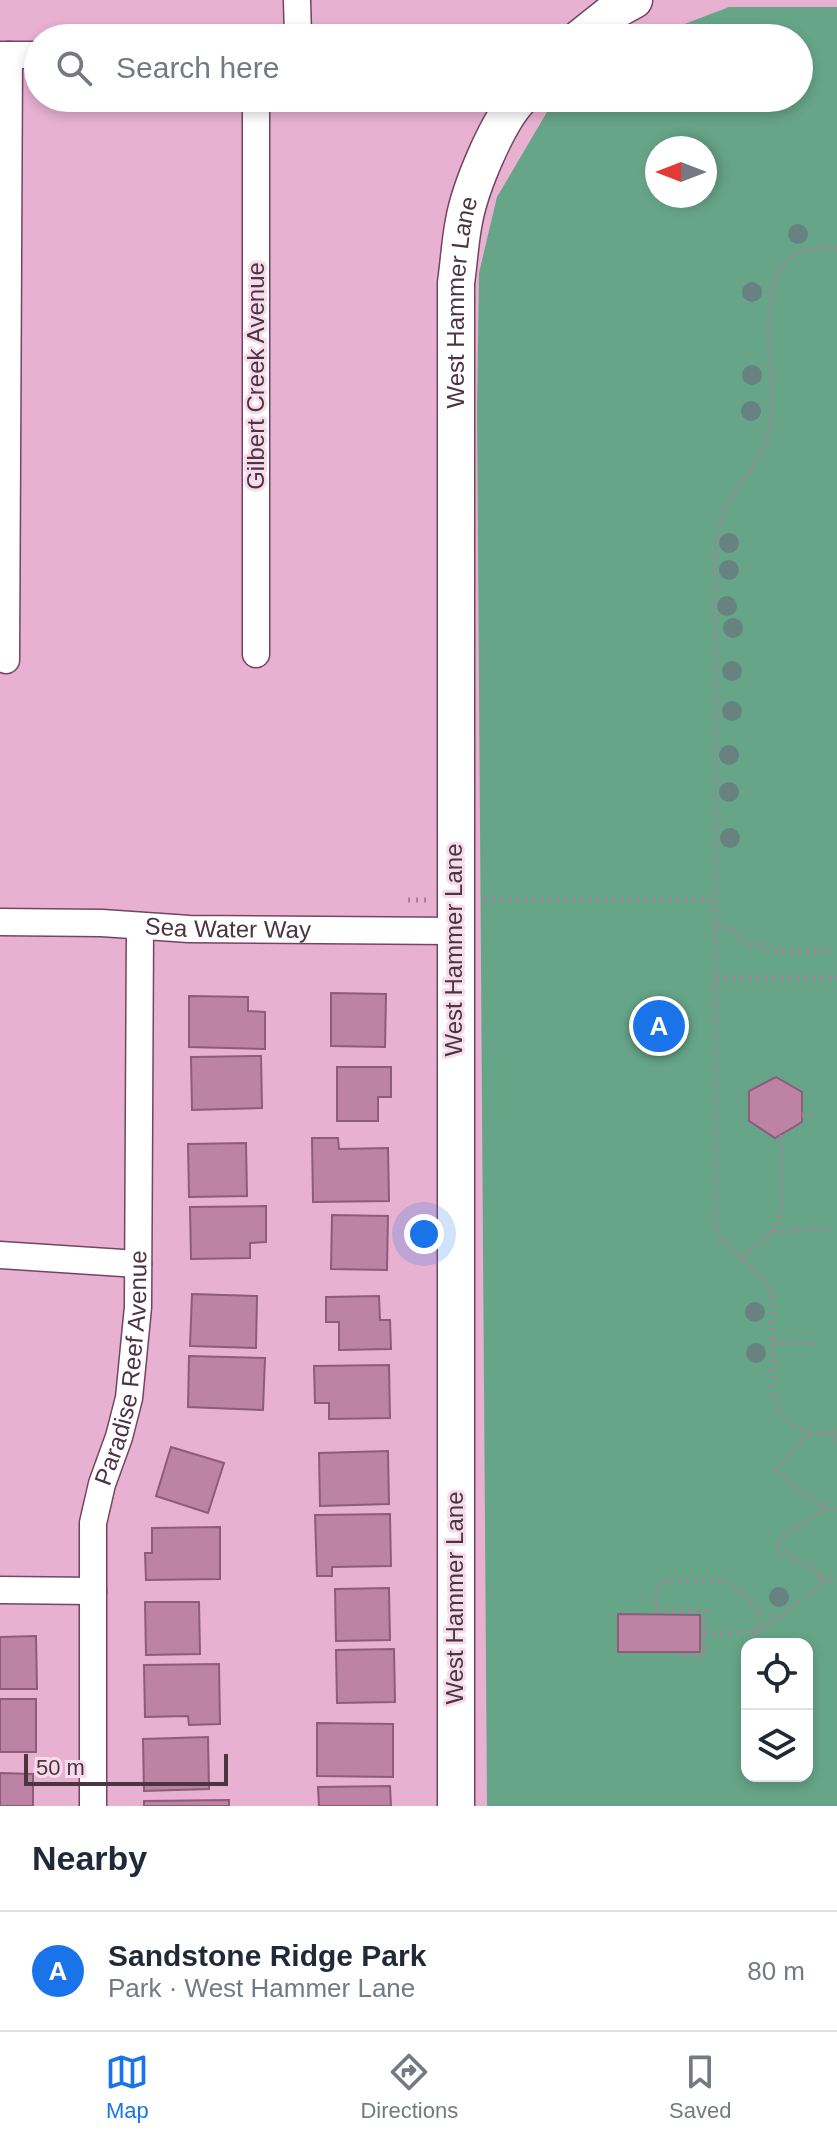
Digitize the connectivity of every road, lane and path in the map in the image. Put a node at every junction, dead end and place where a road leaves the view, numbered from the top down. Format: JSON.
{"nodes":[{"id":1,"x":297,"y":0,"type":"edge"},
{"id":2,"x":634,"y":0,"type":"edge"},
{"id":3,"x":298,"y":24,"type":"edge"},
{"id":4,"x":598,"y":24,"type":"edge"},
{"id":5,"x":4,"y":55,"type":"edge"},
{"id":6,"x":256,"y":112,"type":"edge"},
{"id":7,"x":504,"y":112,"type":"edge"},
{"id":8,"x":837,"y":248,"type":"edge"},
{"id":9,"x":256,"y":654,"type":"dead end"},
{"id":10,"x":6,"y":660,"type":"dead end"},
{"id":11,"x":479,"y":900,"type":"dead end"},
{"id":12,"x":715,"y":900,"type":"junction"},
{"id":13,"x":0,"y":922,"type":"edge"},
{"id":14,"x":140,"y":926,"type":"junction"},
{"id":15,"x":716,"y":928,"type":"junction"},
{"id":16,"x":454,"y":931,"type":"junction"},
{"id":17,"x":837,"y":950,"type":"edge"},
{"id":18,"x":716,"y":978,"type":"junction"},
{"id":19,"x":837,"y":978,"type":"edge"},
{"id":20,"x":813,"y":1114,"type":"dead end"},
{"id":21,"x":802,"y":1115,"type":"dead end"},
{"id":22,"x":782,"y":1134,"type":"dead end"},
{"id":23,"x":837,"y":1229,"type":"edge"},
{"id":24,"x":773,"y":1231,"type":"junction"},
{"id":25,"x":0,"y":1255,"type":"edge"},
{"id":26,"x":743,"y":1258,"type":"junction"},
{"id":27,"x":138,"y":1264,"type":"junction"},
{"id":28,"x":773,"y":1343,"type":"junction"},
{"id":29,"x":815,"y":1343,"type":"dead end"},
{"id":30,"x":834,"y":1432,"type":"edge"},
{"id":31,"x":810,"y":1434,"type":"junction"},
{"id":32,"x":837,"y":1445,"type":"edge"},
{"id":33,"x":825,"y":1508,"type":"junction"},
{"id":34,"x":837,"y":1509,"type":"edge"},
{"id":35,"x":821,"y":1578,"type":"junction"},
{"id":36,"x":837,"y":1580,"type":"edge"},
{"id":37,"x":0,"y":1590,"type":"edge"},
{"id":38,"x":93,"y":1591,"type":"junction"},
{"id":39,"x":759,"y":1632,"type":"junction"},
{"id":40,"x":704,"y":1633,"type":"junction"},
{"id":41,"x":759,"y":1638,"type":"edge"},
{"id":42,"x":683,"y":1656,"type":"dead end"},
{"id":43,"x":93,"y":1806,"type":"edge"},
{"id":44,"x":456,"y":1806,"type":"edge"}],
"edges":[{"from":1,"to":3,"type":"street"},
{"from":2,"to":4,"type":"street"},
{"from":5,"to":10,"type":"street"},
{"from":6,"to":9,"type":"street","name":"Gilbert Creek Avenue"},
{"from":7,"to":16,"type":"street","name":"West Hammer Lane"},
{"from":8,"to":12,"type":"path"},
{"from":11,"to":12,"type":"path"},
{"from":12,"to":15,"type":"path"},
{"from":13,"to":14,"type":"street","name":"Sea Water Way"},
{"from":14,"to":16,"type":"street","name":"Sea Water Way"},
{"from":14,"to":27,"type":"street","name":"Paradise Reef Avenue"},
{"from":15,"to":17,"type":"path"},
{"from":15,"to":18,"type":"path"},
{"from":16,"to":44,"type":"street","name":"West Hammer Lane"},
{"from":18,"to":19,"type":"path"},
{"from":18,"to":26,"type":"path"},
{"from":20,"to":21,"type":"path"},
{"from":22,"to":24,"type":"path"},
{"from":23,"to":24,"type":"path"},
{"from":24,"to":26,"type":"path"},
{"from":25,"to":27,"type":"street"},
{"from":26,"to":28,"type":"path"},
{"from":27,"to":38,"type":"street","name":"Paradise Reef Avenue"},
{"from":28,"to":29,"type":"path"},
{"from":28,"to":31,"type":"path"},
{"from":30,"to":31,"type":"path"},
{"from":30,"to":32,"type":"path"},
{"from":31,"to":33,"type":"path"},
{"from":33,"to":34,"type":"path"},
{"from":33,"to":35,"type":"path"},
{"from":35,"to":36,"type":"path"},
{"from":35,"to":39,"type":"path"},
{"from":37,"to":38,"type":"street"},
{"from":38,"to":43,"type":"street","name":"Paradise Reef Avenue"},
{"from":39,"to":40,"type":"path"},
{"from":39,"to":40,"type":"path"},
{"from":39,"to":41,"type":"path"},
{"from":40,"to":42,"type":"path"}]}
